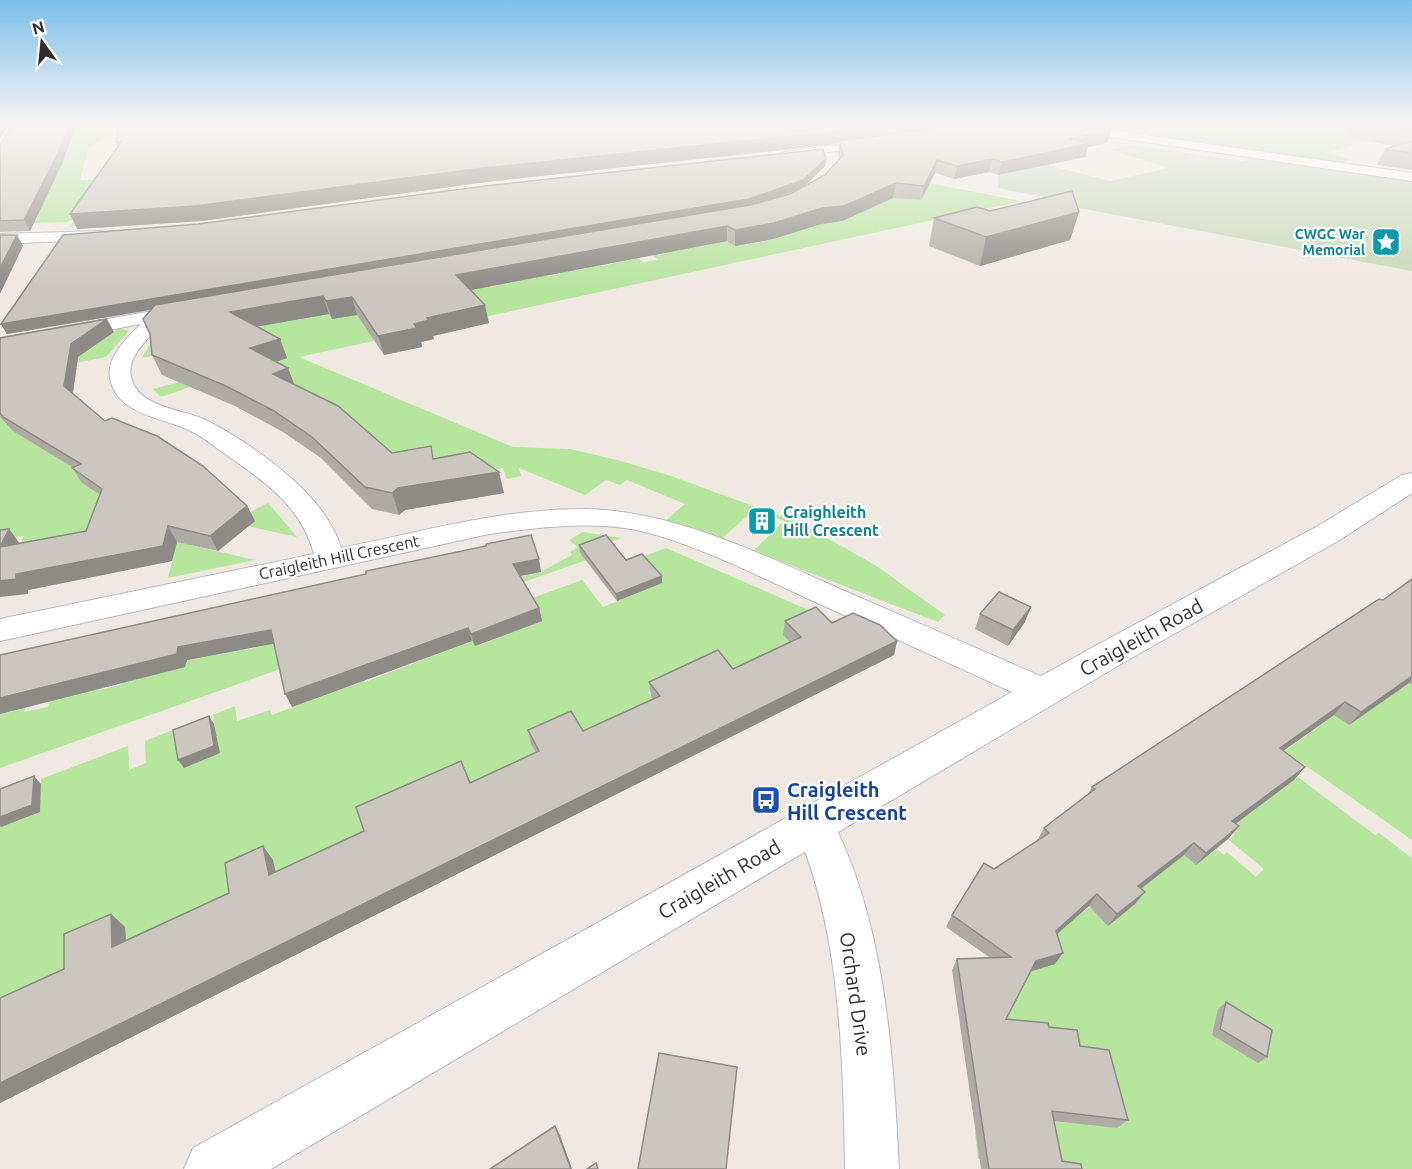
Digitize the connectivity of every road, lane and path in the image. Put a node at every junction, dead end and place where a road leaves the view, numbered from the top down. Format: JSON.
{"nodes":[{"id":1,"x":117,"y":235,"type":"edge"},
{"id":2,"x":0,"y":239,"type":"edge"},
{"id":3,"x":205,"y":307,"type":"edge"},
{"id":4,"x":158,"y":315,"type":"junction"},
{"id":5,"x":0,"y":344,"type":"edge"},
{"id":6,"x":1412,"y":481,"type":"edge"},
{"id":7,"x":330,"y":558,"type":"junction"},
{"id":8,"x":0,"y":630,"type":"edge"},
{"id":9,"x":1044,"y":692,"type":"junction"},
{"id":10,"x":814,"y":825,"type":"junction"},
{"id":11,"x":214,"y":1169,"type":"edge"},
{"id":12,"x":872,"y":1169,"type":"edge"}],
"edges":[{"from":1,"to":2,"type":"street"},
{"from":3,"to":4,"type":"street"},
{"from":4,"to":5,"type":"street"},
{"from":4,"to":7,"type":"street"},
{"from":6,"to":9,"type":"main road","name":"Craigleith Road"},
{"from":7,"to":8,"type":"street","name":"Craigleith Hill Crescent"},
{"from":7,"to":9,"type":"street","name":"Craigleith Hill Crescent"},
{"from":9,"to":10,"type":"main road","name":"Craigleith Road"},
{"from":10,"to":11,"type":"main road","name":"Craigleith Road"},
{"from":10,"to":12,"type":"street","name":"Orchard Drive"}]}
